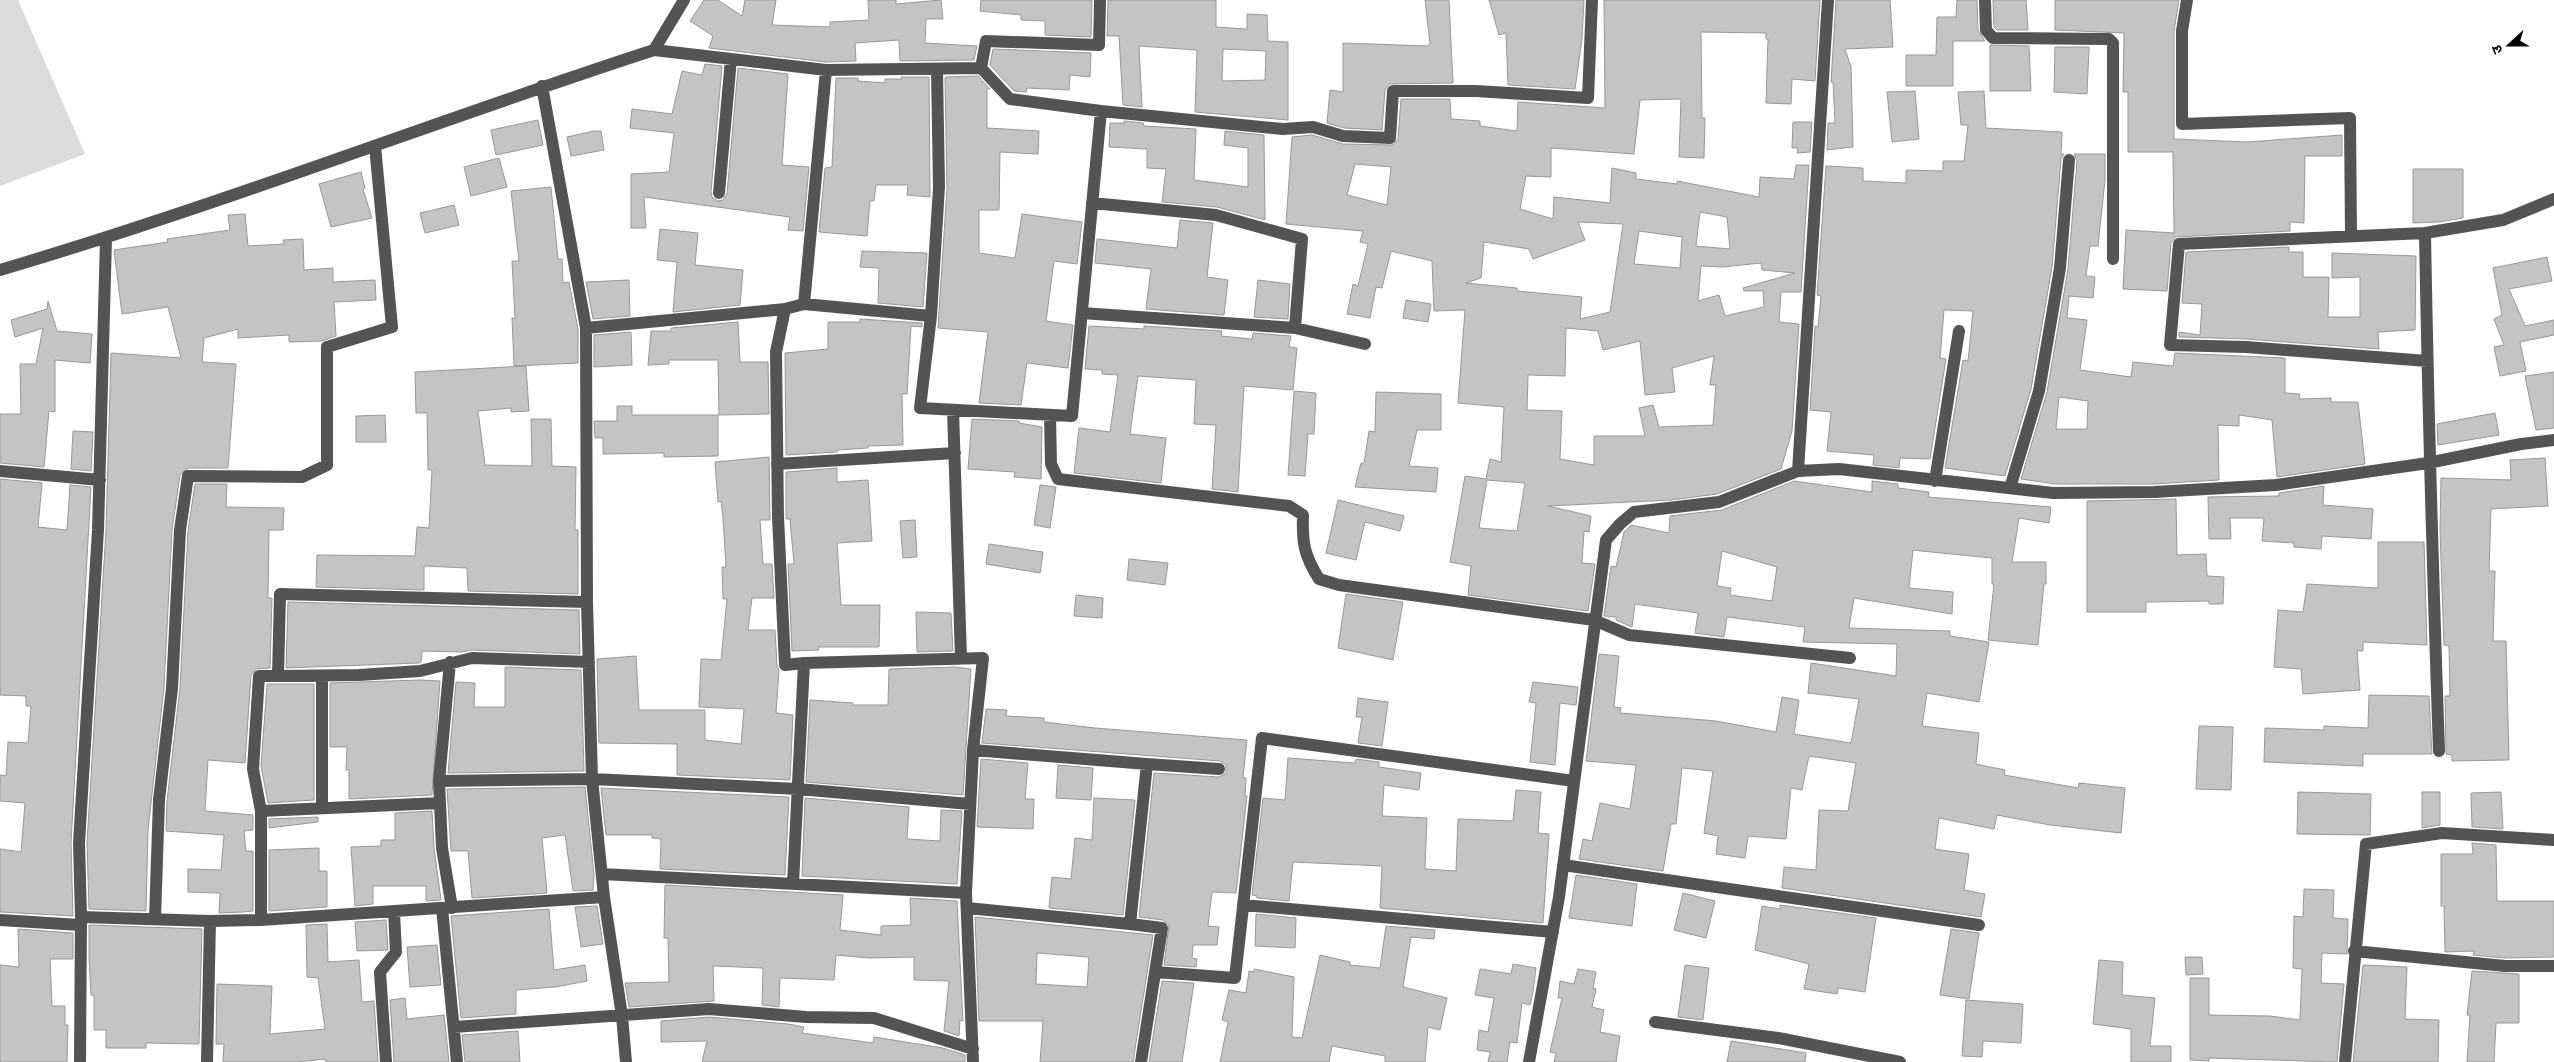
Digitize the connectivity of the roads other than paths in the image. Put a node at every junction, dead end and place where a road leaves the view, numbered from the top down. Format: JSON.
{"nodes":[{"id":1,"x":684,"y":0,"type":"edge"},
{"id":2,"x":1100,"y":0,"type":"edge"},
{"id":3,"x":1592,"y":0,"type":"edge"},
{"id":4,"x":1828,"y":0,"type":"edge"},
{"id":5,"x":1985,"y":0,"type":"edge"},
{"id":6,"x":2187,"y":0,"type":"edge"},
{"id":7,"x":654,"y":50,"type":"junction"},
{"id":8,"x":731,"y":59,"type":"junction"},
{"id":9,"x":981,"y":68,"type":"junction"},
{"id":10,"x":826,"y":70,"type":"junction"},
{"id":11,"x":937,"y":70,"type":"junction"},
{"id":12,"x":542,"y":86,"type":"junction"},
{"id":13,"x":1101,"y":111,"type":"junction"},
{"id":14,"x":375,"y":146,"type":"junction"},
{"id":15,"x":2069,"y":160,"type":"dead end"},
{"id":16,"x":719,"y":194,"type":"dead end"},
{"id":17,"x":2554,"y":199,"type":"edge"},
{"id":18,"x":1092,"y":203,"type":"junction"},
{"id":19,"x":2425,"y":233,"type":"junction"},
{"id":20,"x":2351,"y":235,"type":"junction"},
{"id":21,"x":106,"y":239,"type":"junction"},
{"id":22,"x":2113,"y":259,"type":"dead end"},
{"id":23,"x":0,"y":270,"type":"edge"},
{"id":24,"x":804,"y":304,"type":"junction"},
{"id":25,"x":785,"y":309,"type":"junction"},
{"id":26,"x":1082,"y":313,"type":"junction"},
{"id":27,"x":930,"y":316,"type":"junction"},
{"id":28,"x":586,"y":328,"type":"junction"},
{"id":29,"x":1294,"y":328,"type":"junction"},
{"id":30,"x":1959,"y":331,"type":"dead end"},
{"id":31,"x":1365,"y":344,"type":"dead end"},
{"id":32,"x":2427,"y":360,"type":"junction"},
{"id":33,"x":953,"y":410,"type":"junction"},
{"id":34,"x":1050,"y":415,"type":"junction"},
{"id":35,"x":2554,"y":440,"type":"edge"},
{"id":36,"x":954,"y":453,"type":"junction"},
{"id":37,"x":2428,"y":463,"type":"junction"},
{"id":38,"x":777,"y":464,"type":"junction"},
{"id":39,"x":1798,"y":471,"type":"junction"},
{"id":40,"x":0,"y":472,"type":"edge"},
{"id":41,"x":100,"y":480,"type":"junction"},
{"id":42,"x":1935,"y":481,"type":"junction"},
{"id":43,"x":2010,"y":488,"type":"junction"},
{"id":44,"x":587,"y":602,"type":"junction"},
{"id":45,"x":1594,"y":620,"type":"junction"},
{"id":46,"x":961,"y":658,"type":"junction"},
{"id":47,"x":1850,"y":658,"type":"dead end"},
{"id":48,"x":450,"y":662,"type":"junction"},
{"id":49,"x":589,"y":662,"type":"junction"},
{"id":50,"x":804,"y":662,"type":"junction"},
{"id":51,"x":278,"y":676,"type":"junction"},
{"id":52,"x":322,"y":676,"type":"junction"},
{"id":53,"x":973,"y":750,"type":"junction"},
{"id":54,"x":2439,"y":751,"type":"dead end"},
{"id":55,"x":1146,"y":764,"type":"junction"},
{"id":56,"x":1218,"y":769,"type":"dead end"},
{"id":57,"x":592,"y":779,"type":"junction"},
{"id":58,"x":439,"y":781,"type":"junction"},
{"id":59,"x":1574,"y":781,"type":"junction"},
{"id":60,"x":798,"y":789,"type":"junction"},
{"id":61,"x":440,"y":804,"type":"junction"},
{"id":62,"x":970,"y":804,"type":"junction"},
{"id":63,"x":322,"y":808,"type":"junction"},
{"id":64,"x":261,"y":811,"type":"junction"},
{"id":65,"x":2554,"y":840,"type":"edge"},
{"id":66,"x":1563,"y":865,"type":"junction"},
{"id":67,"x":602,"y":874,"type":"junction"},
{"id":68,"x":793,"y":884,"type":"junction"},
{"id":69,"x":966,"y":893,"type":"junction"},
{"id":70,"x":604,"y":897,"type":"junction"},
{"id":71,"x":1243,"y":906,"type":"junction"},
{"id":72,"x":447,"y":908,"type":"junction"},
{"id":73,"x":967,"y":908,"type":"junction"},
{"id":74,"x":394,"y":912,"type":"junction"},
{"id":75,"x":155,"y":918,"type":"junction"},
{"id":76,"x":0,"y":920,"type":"edge"},
{"id":77,"x":261,"y":920,"type":"junction"},
{"id":78,"x":81,"y":921,"type":"junction"},
{"id":79,"x":210,"y":921,"type":"junction"},
{"id":80,"x":1130,"y":924,"type":"junction"},
{"id":81,"x":1979,"y":925,"type":"dead end"},
{"id":82,"x":1553,"y":932,"type":"junction"},
{"id":83,"x":2354,"y":951,"type":"junction"},
{"id":84,"x":2554,"y":966,"type":"edge"},
{"id":85,"x":1155,"y":972,"type":"junction"},
{"id":86,"x":622,"y":1016,"type":"junction"},
{"id":87,"x":1655,"y":1022,"type":"dead end"},
{"id":88,"x":454,"y":1027,"type":"junction"},
{"id":89,"x":972,"y":1056,"type":"edge"},
{"id":90,"x":80,"y":1062,"type":"edge"},
{"id":91,"x":207,"y":1062,"type":"edge"},
{"id":92,"x":386,"y":1062,"type":"edge"},
{"id":93,"x":457,"y":1062,"type":"edge"},
{"id":94,"x":626,"y":1062,"type":"edge"},
{"id":95,"x":1141,"y":1062,"type":"edge"},
{"id":96,"x":1529,"y":1062,"type":"edge"},
{"id":97,"x":1900,"y":1062,"type":"edge"},
{"id":98,"x":2345,"y":1062,"type":"edge"}],
"edges":[{"from":1,"to":7,"type":"street"},
{"from":2,"to":9,"type":"street"},
{"from":3,"to":13,"type":"street"},
{"from":4,"to":39,"type":"street"},
{"from":5,"to":22,"type":"street"},
{"from":6,"to":20,"type":"street"},
{"from":7,"to":8,"type":"street"},
{"from":7,"to":12,"type":"street"},
{"from":8,"to":10,"type":"street"},
{"from":8,"to":16,"type":"street"},
{"from":9,"to":11,"type":"street"},
{"from":9,"to":13,"type":"street"},
{"from":10,"to":11,"type":"street"},
{"from":10,"to":24,"type":"street"},
{"from":11,"to":27,"type":"street"},
{"from":12,"to":14,"type":"street"},
{"from":12,"to":28,"type":"street"},
{"from":13,"to":18,"type":"street"},
{"from":14,"to":21,"type":"street"},
{"from":14,"to":75,"type":"street"},
{"from":15,"to":43,"type":"street"},
{"from":17,"to":19,"type":"street"},
{"from":18,"to":26,"type":"street"},
{"from":18,"to":29,"type":"street"},
{"from":19,"to":20,"type":"street"},
{"from":19,"to":32,"type":"street"},
{"from":20,"to":32,"type":"street"},
{"from":21,"to":23,"type":"street"},
{"from":21,"to":41,"type":"street"},
{"from":24,"to":25,"type":"street"},
{"from":24,"to":27,"type":"street"},
{"from":25,"to":28,"type":"street"},
{"from":25,"to":38,"type":"street"},
{"from":26,"to":29,"type":"street"},
{"from":26,"to":34,"type":"street"},
{"from":27,"to":33,"type":"street"},
{"from":28,"to":44,"type":"street"},
{"from":29,"to":31,"type":"street"},
{"from":30,"to":42,"type":"street"},
{"from":32,"to":37,"type":"street"},
{"from":33,"to":34,"type":"street"},
{"from":33,"to":36,"type":"street"},
{"from":34,"to":45,"type":"street"},
{"from":35,"to":37,"type":"street"},
{"from":36,"to":38,"type":"street"},
{"from":36,"to":46,"type":"street"},
{"from":37,"to":43,"type":"street"},
{"from":37,"to":54,"type":"street"},
{"from":38,"to":50,"type":"street"},
{"from":39,"to":42,"type":"street"},
{"from":39,"to":45,"type":"street"},
{"from":40,"to":41,"type":"street"},
{"from":41,"to":78,"type":"street"},
{"from":42,"to":43,"type":"street"},
{"from":44,"to":49,"type":"street"},
{"from":44,"to":51,"type":"street"},
{"from":45,"to":47,"type":"street"},
{"from":45,"to":59,"type":"street"},
{"from":46,"to":50,"type":"street"},
{"from":46,"to":53,"type":"street"},
{"from":48,"to":49,"type":"street"},
{"from":48,"to":52,"type":"street"},
{"from":48,"to":58,"type":"street"},
{"from":49,"to":57,"type":"street"},
{"from":50,"to":60,"type":"street"},
{"from":51,"to":52,"type":"street"},
{"from":51,"to":64,"type":"street"},
{"from":52,"to":63,"type":"street"},
{"from":53,"to":55,"type":"street"},
{"from":53,"to":62,"type":"street"},
{"from":55,"to":56,"type":"street"},
{"from":55,"to":80,"type":"street"},
{"from":57,"to":58,"type":"street"},
{"from":57,"to":60,"type":"street"},
{"from":57,"to":67,"type":"street"},
{"from":58,"to":61,"type":"street"},
{"from":59,"to":66,"type":"street"},
{"from":59,"to":71,"type":"street"},
{"from":60,"to":62,"type":"street"},
{"from":60,"to":68,"type":"street"},
{"from":61,"to":63,"type":"street"},
{"from":61,"to":72,"type":"street"},
{"from":62,"to":69,"type":"street"},
{"from":63,"to":64,"type":"street"},
{"from":64,"to":77,"type":"street"},
{"from":65,"to":83,"type":"street"},
{"from":66,"to":81,"type":"street"},
{"from":66,"to":82,"type":"street"},
{"from":67,"to":68,"type":"street"},
{"from":67,"to":70,"type":"street"},
{"from":68,"to":69,"type":"street"},
{"from":69,"to":73,"type":"street"},
{"from":70,"to":72,"type":"street"},
{"from":70,"to":86,"type":"street"},
{"from":71,"to":82,"type":"street"},
{"from":71,"to":85,"type":"street"},
{"from":72,"to":74,"type":"street"},
{"from":72,"to":88,"type":"street"},
{"from":73,"to":80,"type":"street"},
{"from":73,"to":89,"type":"street"},
{"from":74,"to":77,"type":"street"},
{"from":74,"to":92,"type":"street"},
{"from":75,"to":78,"type":"street"},
{"from":75,"to":79,"type":"street"},
{"from":76,"to":78,"type":"street"},
{"from":77,"to":79,"type":"street"},
{"from":78,"to":90,"type":"street"},
{"from":79,"to":91,"type":"street"},
{"from":80,"to":85,"type":"street"},
{"from":82,"to":96,"type":"street"},
{"from":83,"to":84,"type":"street"},
{"from":83,"to":98,"type":"street"},
{"from":85,"to":95,"type":"street"},
{"from":86,"to":88,"type":"street"},
{"from":86,"to":89,"type":"street"},
{"from":86,"to":94,"type":"street"},
{"from":87,"to":97,"type":"street"},
{"from":88,"to":93,"type":"street"}]}
